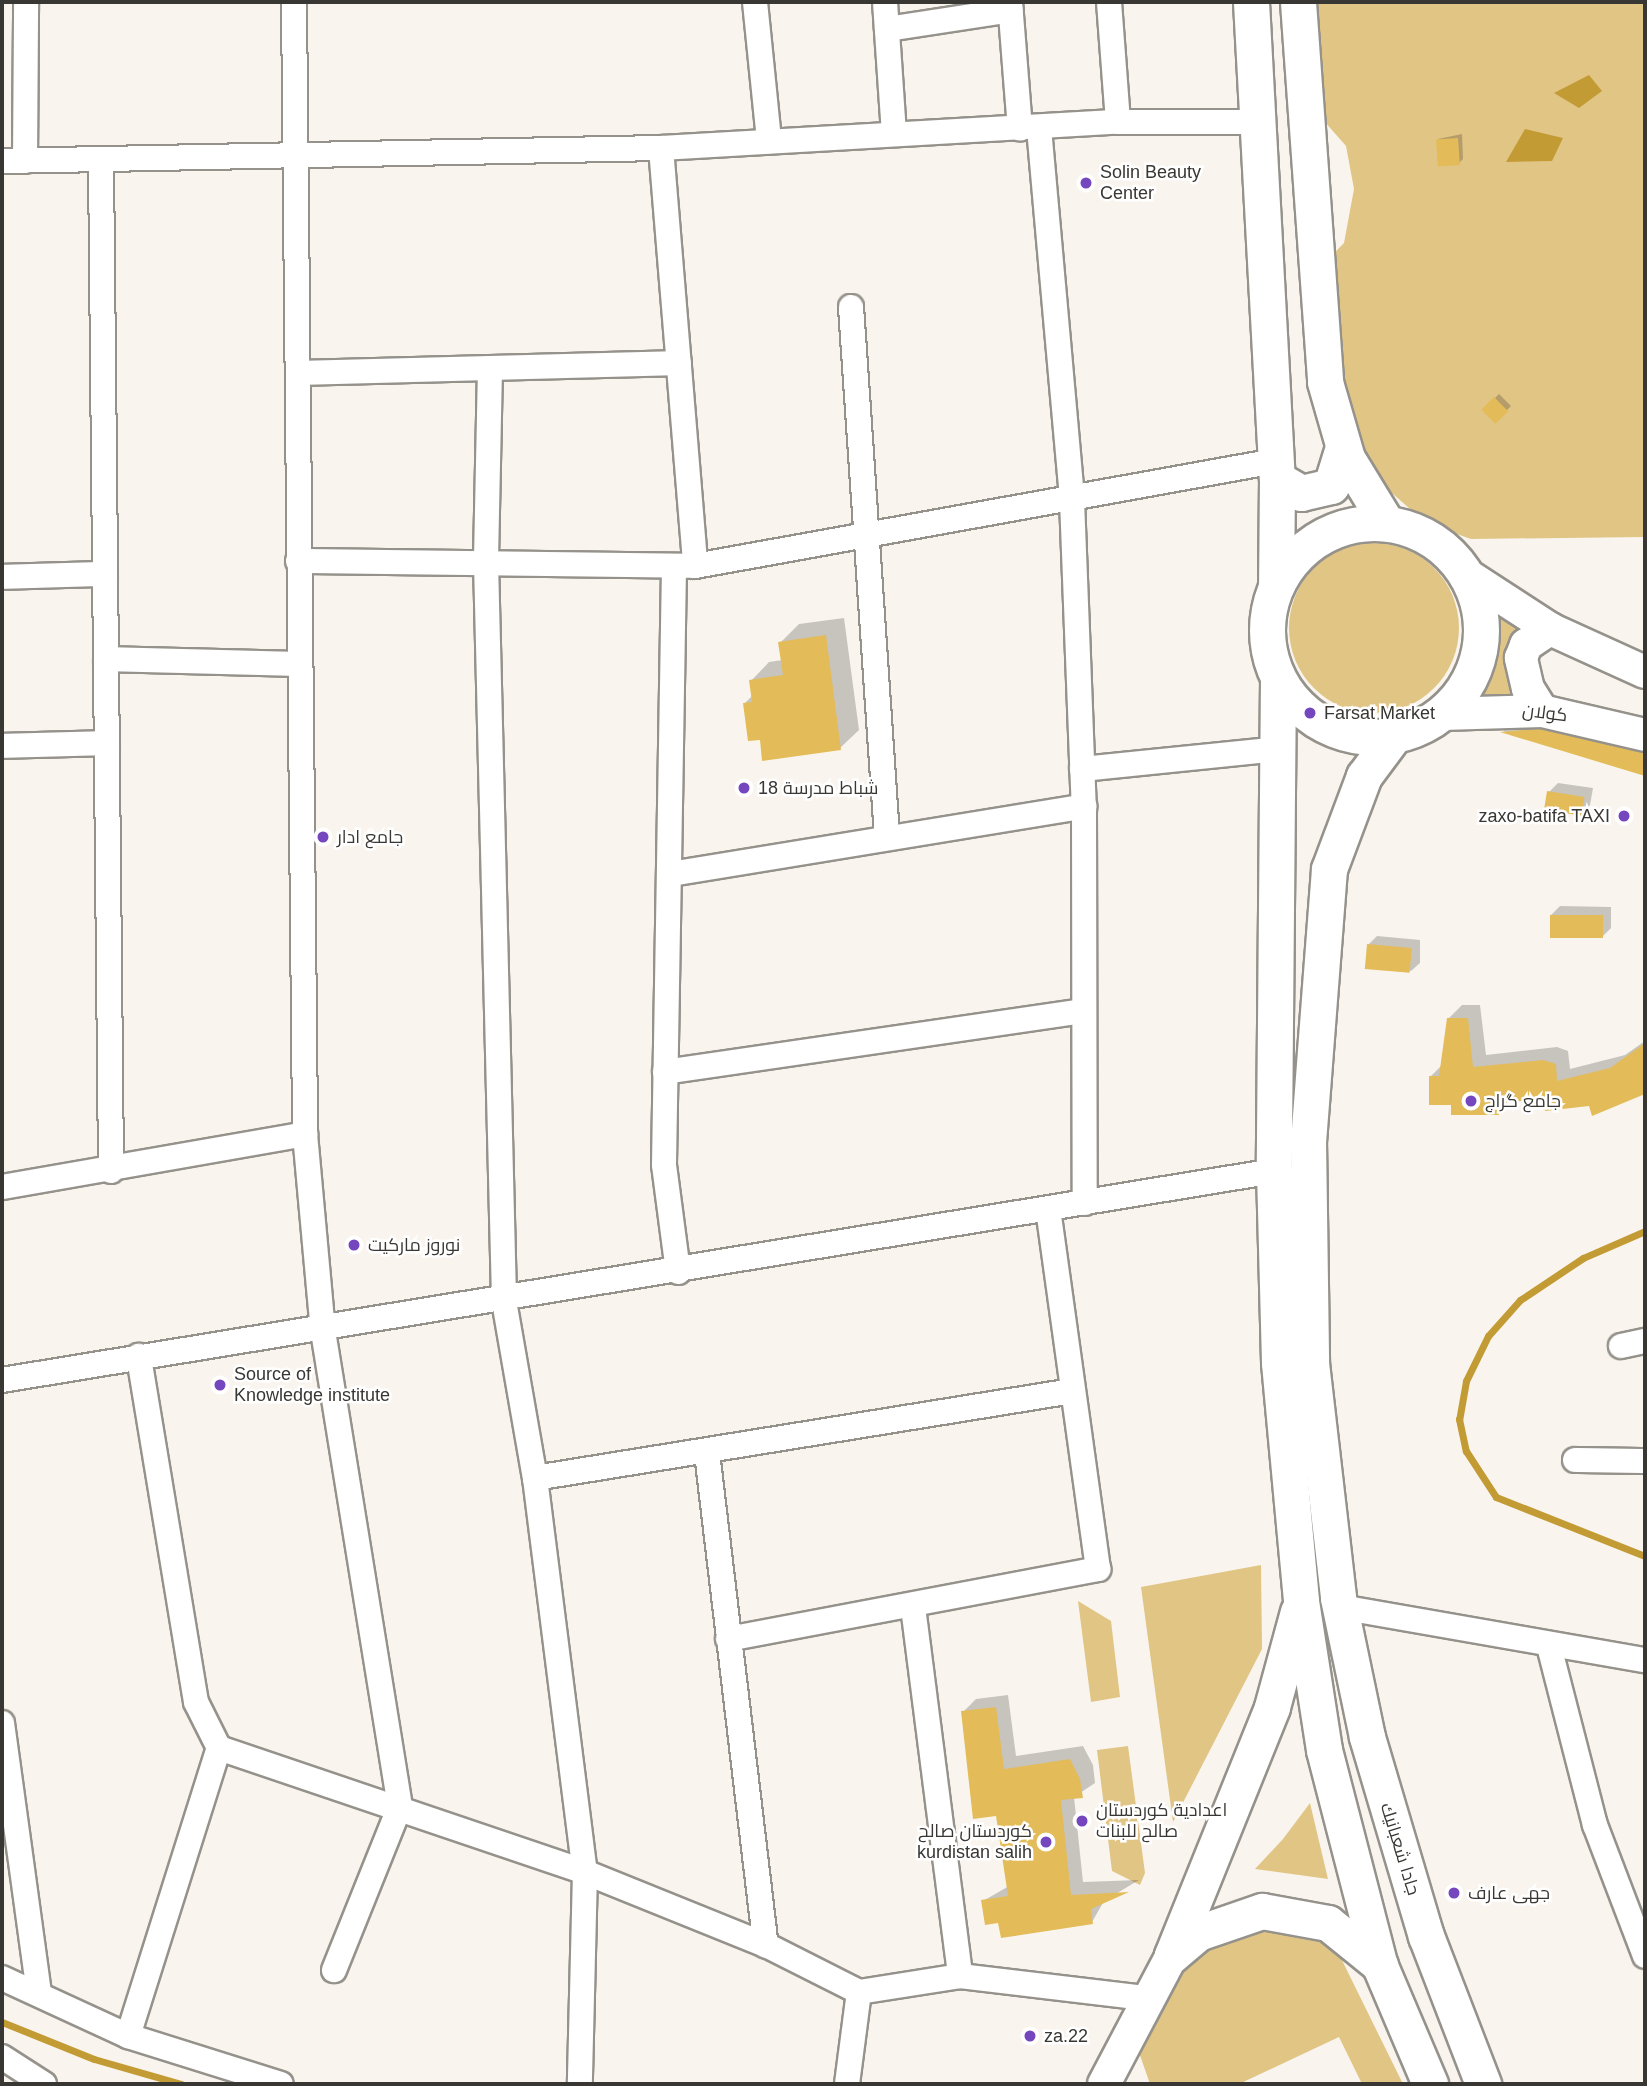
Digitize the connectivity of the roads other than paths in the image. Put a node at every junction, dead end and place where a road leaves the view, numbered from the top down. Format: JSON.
{"nodes":[{"id":1,"x":26,"y":2,"type":"edge"},
{"id":2,"x":294,"y":2,"type":"edge"},
{"id":3,"x":755,"y":2,"type":"edge"},
{"id":4,"x":884,"y":2,"type":"edge"},
{"id":5,"x":1109,"y":2,"type":"edge"},
{"id":6,"x":1251,"y":2,"type":"edge"},
{"id":7,"x":1298,"y":2,"type":"edge"},
{"id":8,"x":1011,"y":6,"type":"edge"},
{"id":9,"x":887,"y":29,"type":"junction"},
{"id":10,"x":1118,"y":122,"type":"junction"},
{"id":11,"x":1253,"y":122,"type":"junction"},
{"id":12,"x":1029,"y":129,"type":"junction"},
{"id":13,"x":894,"y":135,"type":"junction"},
{"id":14,"x":769,"y":141,"type":"junction"},
{"id":15,"x":661,"y":148,"type":"junction"},
{"id":16,"x":300,"y":152,"type":"junction"},
{"id":17,"x":13,"y":161,"type":"edge"},
{"id":18,"x":100,"y":162,"type":"junction"},
{"id":19,"x":851,"y":307,"type":"dead end"},
{"id":20,"x":679,"y":363,"type":"junction"},
{"id":21,"x":490,"y":368,"type":"junction"},
{"id":22,"x":300,"y":373,"type":"junction"},
{"id":23,"x":1343,"y":447,"type":"junction"},
{"id":24,"x":1276,"y":470,"type":"junction"},
{"id":25,"x":1072,"y":500,"type":"junction"},
{"id":26,"x":1386,"y":522,"type":"junction"},
{"id":27,"x":862,"y":540,"type":"junction"},
{"id":28,"x":298,"y":561,"type":"junction"},
{"id":29,"x":486,"y":562,"type":"junction"},
{"id":30,"x":685,"y":567,"type":"junction"},
{"id":31,"x":105,"y":574,"type":"junction"},
{"id":32,"x":1467,"y":575,"type":"junction"},
{"id":33,"x":2,"y":577,"type":"edge"},
{"id":34,"x":1276,"y":586,"type":"junction"},
{"id":35,"x":1550,"y":629,"type":"junction"},
{"id":36,"x":106,"y":659,"type":"junction"},
{"id":37,"x":297,"y":664,"type":"junction"},
{"id":38,"x":1645,"y":673,"type":"edge"},
{"id":39,"x":1278,"y":679,"type":"junction"},
{"id":40,"x":1542,"y":711,"type":"junction"},
{"id":41,"x":1442,"y":714,"type":"junction"},
{"id":42,"x":1645,"y":735,"type":"edge"},
{"id":43,"x":1393,"y":737,"type":"junction"},
{"id":44,"x":107,"y":743,"type":"junction"},
{"id":45,"x":2,"y":746,"type":"edge"},
{"id":46,"x":1278,"y":749,"type":"junction"},
{"id":47,"x":1082,"y":769,"type":"junction"},
{"id":48,"x":1084,"y":806,"type":"junction"},
{"id":49,"x":887,"y":837,"type":"junction"},
{"id":50,"x":671,"y":874,"type":"junction"},
{"id":51,"x":1083,"y":1011,"type":"junction"},
{"id":52,"x":666,"y":1072,"type":"junction"},
{"id":53,"x":305,"y":1134,"type":"junction"},
{"id":54,"x":111,"y":1171,"type":"junction"},
{"id":55,"x":1274,"y":1171,"type":"junction"},
{"id":56,"x":2,"y":1187,"type":"edge"},
{"id":57,"x":1085,"y":1203,"type":"junction"},
{"id":58,"x":1048,"y":1209,"type":"junction"},
{"id":59,"x":678,"y":1272,"type":"junction"},
{"id":60,"x":504,"y":1301,"type":"junction"},
{"id":61,"x":323,"y":1331,"type":"junction"},
{"id":62,"x":1645,"y":1341,"type":"edge"},
{"id":63,"x":1621,"y":1346,"type":"dead end"},
{"id":64,"x":139,"y":1356,"type":"junction"},
{"id":65,"x":2,"y":1380,"type":"edge"},
{"id":66,"x":1072,"y":1391,"type":"junction"},
{"id":67,"x":707,"y":1453,"type":"junction"},
{"id":68,"x":1575,"y":1460,"type":"dead end"},
{"id":69,"x":1645,"y":1461,"type":"edge"},
{"id":70,"x":535,"y":1478,"type":"junction"},
{"id":71,"x":1301,"y":1601,"type":"junction"},
{"id":72,"x":913,"y":1607,"type":"junction"},
{"id":73,"x":1340,"y":1607,"type":"junction"},
{"id":74,"x":728,"y":1639,"type":"junction"},
{"id":75,"x":1549,"y":1646,"type":"junction"},
{"id":76,"x":1645,"y":1660,"type":"edge"},
{"id":77,"x":2,"y":1723,"type":"edge"},
{"id":78,"x":219,"y":1748,"type":"junction"},
{"id":79,"x":400,"y":1806,"type":"junction"},
{"id":80,"x":585,"y":1872,"type":"junction"},
{"id":81,"x":766,"y":1945,"type":"junction"},
{"id":82,"x":1172,"y":1955,"type":"junction"},
{"id":83,"x":1645,"y":1956,"type":"edge"},
{"id":84,"x":1382,"y":1969,"type":"junction"},
{"id":85,"x":334,"y":1970,"type":"dead end"},
{"id":86,"x":960,"y":1976,"type":"junction"},
{"id":87,"x":2,"y":1978,"type":"edge"},
{"id":88,"x":859,"y":1992,"type":"junction"},
{"id":89,"x":39,"y":1993,"type":"junction"},
{"id":90,"x":1145,"y":1998,"type":"junction"},
{"id":91,"x":128,"y":2036,"type":"junction"},
{"id":92,"x":2,"y":2057,"type":"edge"},
{"id":93,"x":44,"y":2084,"type":"edge"},
{"id":94,"x":281,"y":2084,"type":"edge"},
{"id":95,"x":580,"y":2084,"type":"edge"},
{"id":96,"x":847,"y":2084,"type":"edge"},
{"id":97,"x":1104,"y":2084,"type":"edge"},
{"id":98,"x":1430,"y":2084,"type":"edge"},
{"id":99,"x":1483,"y":2084,"type":"edge"}],
"edges":[{"from":1,"to":17,"type":"street"},
{"from":2,"to":16,"type":"street"},
{"from":3,"to":14,"type":"street"},
{"from":4,"to":9,"type":"street"},
{"from":5,"to":10,"type":"street"},
{"from":6,"to":11,"type":"highway"},
{"from":7,"to":23,"type":"highway"},
{"from":8,"to":9,"type":"street"},
{"from":8,"to":12,"type":"street"},
{"from":9,"to":13,"type":"street"},
{"from":10,"to":11,"type":"street"},
{"from":10,"to":12,"type":"street"},
{"from":11,"to":24,"type":"highway"},
{"from":12,"to":13,"type":"street"},
{"from":12,"to":25,"type":"street"},
{"from":13,"to":14,"type":"street"},
{"from":14,"to":15,"type":"street"},
{"from":15,"to":16,"type":"street"},
{"from":15,"to":20,"type":"street"},
{"from":16,"to":18,"type":"street"},
{"from":16,"to":22,"type":"street"},
{"from":17,"to":18,"type":"street"},
{"from":18,"to":31,"type":"street"},
{"from":19,"to":27,"type":"street"},
{"from":20,"to":21,"type":"street"},
{"from":20,"to":30,"type":"street"},
{"from":21,"to":22,"type":"street"},
{"from":21,"to":29,"type":"street"},
{"from":22,"to":28,"type":"street"},
{"from":23,"to":24,"type":"highway"},
{"from":23,"to":26,"type":"highway"},
{"from":24,"to":25,"type":"street"},
{"from":24,"to":34,"type":"highway"},
{"from":25,"to":27,"type":"street"},
{"from":25,"to":47,"type":"street"},
{"from":26,"to":32,"type":"highway"},
{"from":26,"to":34,"type":"highway"},
{"from":27,"to":30,"type":"street"},
{"from":27,"to":49,"type":"street"},
{"from":28,"to":29,"type":"street"},
{"from":28,"to":37,"type":"street"},
{"from":29,"to":30,"type":"street"},
{"from":29,"to":60,"type":"street"},
{"from":30,"to":50,"type":"street"},
{"from":31,"to":33,"type":"street"},
{"from":31,"to":36,"type":"street"},
{"from":32,"to":35,"type":"main road"},
{"from":32,"to":41,"type":"highway"},
{"from":34,"to":39,"type":"highway"},
{"from":35,"to":38,"type":"main road"},
{"from":35,"to":40,"type":"main road"},
{"from":36,"to":37,"type":"street"},
{"from":36,"to":44,"type":"street"},
{"from":37,"to":53,"type":"street"},
{"from":39,"to":43,"type":"highway"},
{"from":39,"to":46,"type":"highway"},
{"from":40,"to":41,"type":"main road","name":"كولان"},
{"from":40,"to":42,"type":"main road","name":"كولان"},
{"from":41,"to":43,"type":"highway"},
{"from":43,"to":73,"type":"highway","name":"جادا شعبانيك"},
{"from":44,"to":45,"type":"street"},
{"from":44,"to":54,"type":"street"},
{"from":46,"to":47,"type":"street"},
{"from":46,"to":55,"type":"highway"},
{"from":47,"to":48,"type":"street"},
{"from":48,"to":49,"type":"street"},
{"from":48,"to":51,"type":"street"},
{"from":49,"to":50,"type":"street"},
{"from":50,"to":52,"type":"street"},
{"from":51,"to":52,"type":"street"},
{"from":51,"to":57,"type":"street"},
{"from":52,"to":59,"type":"street"},
{"from":53,"to":54,"type":"street"},
{"from":53,"to":61,"type":"street"},
{"from":54,"to":56,"type":"street"},
{"from":55,"to":57,"type":"street"},
{"from":55,"to":71,"type":"highway"},
{"from":57,"to":58,"type":"street"},
{"from":58,"to":59,"type":"street"},
{"from":58,"to":66,"type":"street"},
{"from":59,"to":60,"type":"street"},
{"from":60,"to":61,"type":"street"},
{"from":60,"to":70,"type":"street"},
{"from":61,"to":64,"type":"street"},
{"from":61,"to":79,"type":"street"},
{"from":62,"to":63,"type":"street"},
{"from":64,"to":65,"type":"street"},
{"from":64,"to":78,"type":"street"},
{"from":66,"to":67,"type":"street"},
{"from":66,"to":72,"type":"street"},
{"from":67,"to":70,"type":"street"},
{"from":67,"to":74,"type":"street"},
{"from":68,"to":69,"type":"street"},
{"from":70,"to":80,"type":"street"},
{"from":71,"to":82,"type":"highway"},
{"from":71,"to":84,"type":"highway"},
{"from":72,"to":74,"type":"street"},
{"from":72,"to":86,"type":"street"},
{"from":73,"to":75,"type":"street"},
{"from":73,"to":99,"type":"highway","name":"جادا شعبانيك"},
{"from":74,"to":81,"type":"street"},
{"from":75,"to":76,"type":"street"},
{"from":75,"to":83,"type":"street"},
{"from":77,"to":89,"type":"street"},
{"from":78,"to":79,"type":"street"},
{"from":78,"to":91,"type":"street"},
{"from":79,"to":80,"type":"street"},
{"from":79,"to":85,"type":"street"},
{"from":80,"to":81,"type":"street"},
{"from":80,"to":95,"type":"street"},
{"from":81,"to":88,"type":"street"},
{"from":82,"to":84,"type":"highway"},
{"from":82,"to":90,"type":"main road"},
{"from":84,"to":98,"type":"highway"},
{"from":86,"to":88,"type":"street"},
{"from":86,"to":90,"type":"street"},
{"from":87,"to":89,"type":"street"},
{"from":88,"to":96,"type":"street"},
{"from":89,"to":91,"type":"street"},
{"from":90,"to":97,"type":"main road"},
{"from":91,"to":94,"type":"street"},
{"from":92,"to":93,"type":"street"}]}
